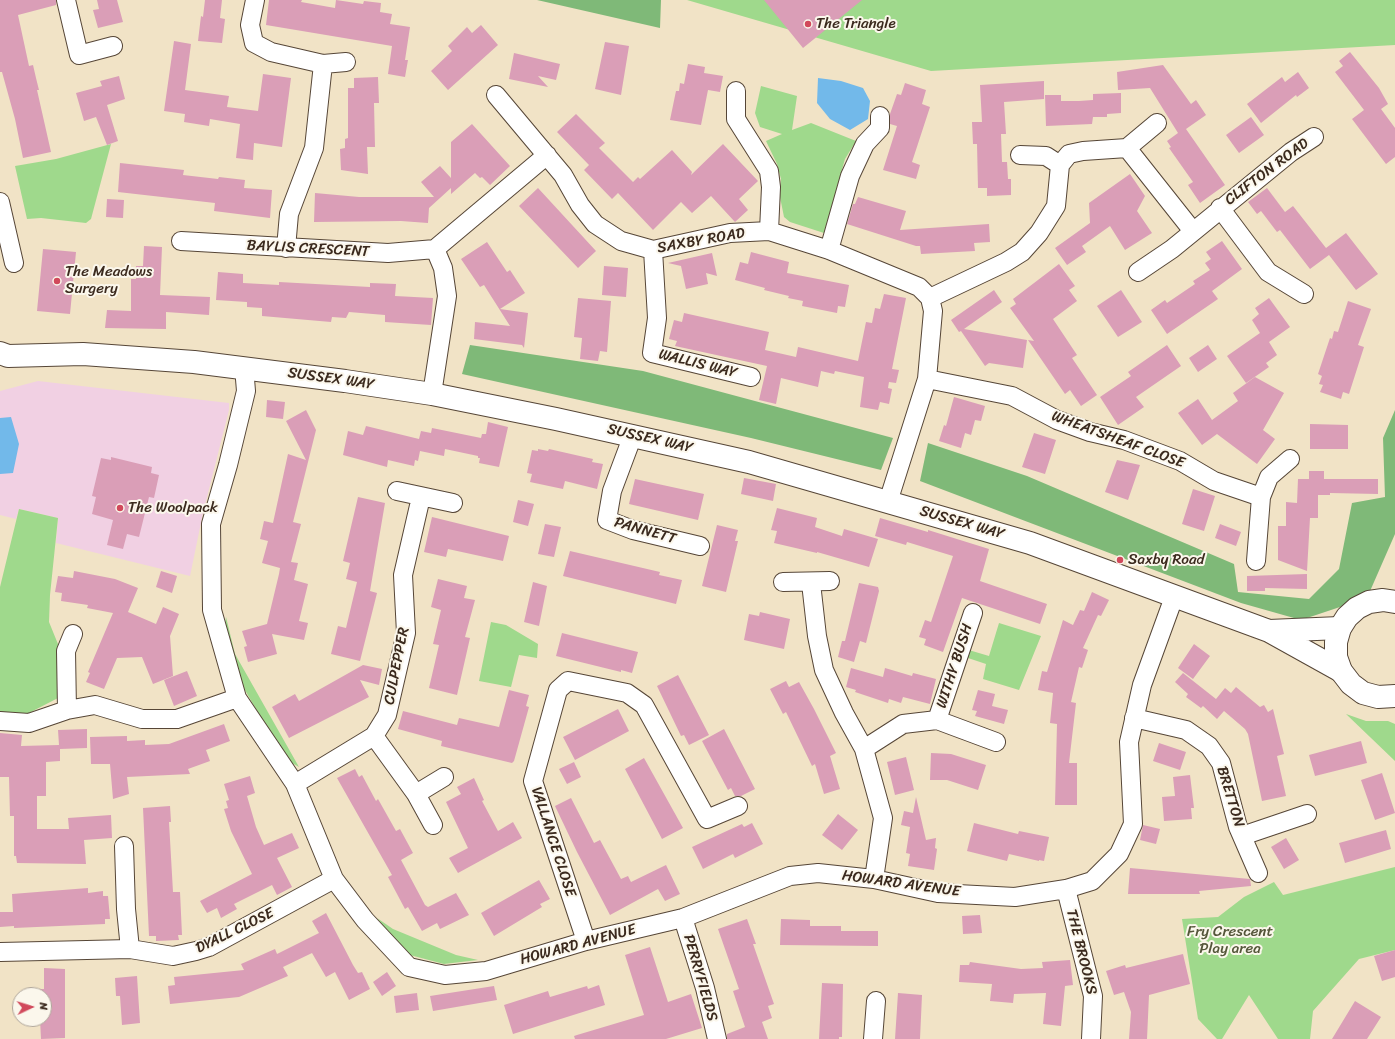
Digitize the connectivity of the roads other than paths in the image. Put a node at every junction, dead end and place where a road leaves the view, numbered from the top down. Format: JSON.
{"nodes":[{"id":1,"x":66,"y":0,"type":"edge"},
{"id":2,"x":255,"y":0,"type":"edge"},
{"id":3,"x":113,"y":46,"type":"dead end"},
{"id":4,"x":346,"y":62,"type":"dead end"},
{"id":5,"x":323,"y":64,"type":"junction"},
{"id":6,"x":736,"y":91,"type":"dead end"},
{"id":7,"x":496,"y":96,"type":"dead end"},
{"id":8,"x":880,"y":116,"type":"dead end"},
{"id":9,"x":1157,"y":123,"type":"dead end"},
{"id":10,"x":1314,"y":137,"type":"dead end"},
{"id":11,"x":1127,"y":148,"type":"junction"},
{"id":12,"x":547,"y":155,"type":"junction"},
{"id":13,"x":1020,"y":156,"type":"dead end"},
{"id":14,"x":1060,"y":165,"type":"junction"},
{"id":15,"x":0,"y":202,"type":"edge"},
{"id":16,"x":1220,"y":208,"type":"junction"},
{"id":17,"x":1192,"y":230,"type":"junction"},
{"id":18,"x":769,"y":231,"type":"junction"},
{"id":19,"x":181,"y":241,"type":"dead end"},
{"id":20,"x":286,"y":248,"type":"junction"},
{"id":21,"x":435,"y":249,"type":"junction"},
{"id":22,"x":653,"y":250,"type":"junction"},
{"id":23,"x":829,"y":250,"type":"junction"},
{"id":24,"x":14,"y":263,"type":"dead end"},
{"id":25,"x":1138,"y":272,"type":"dead end"},
{"id":26,"x":1304,"y":294,"type":"dead end"},
{"id":27,"x":930,"y":298,"type":"junction"},
{"id":28,"x":3,"y":356,"type":"edge"},
{"id":29,"x":244,"y":367,"type":"junction"},
{"id":30,"x":751,"y":377,"type":"dead end"},
{"id":31,"x":927,"y":379,"type":"junction"},
{"id":32,"x":432,"y":394,"type":"junction"},
{"id":33,"x":633,"y":435,"type":"junction"},
{"id":34,"x":1290,"y":459,"type":"dead end"},
{"id":35,"x":397,"y":490,"type":"dead end"},
{"id":36,"x":421,"y":497,"type":"junction"},
{"id":37,"x":1261,"y":497,"type":"junction"},
{"id":38,"x":888,"y":502,"type":"junction"},
{"id":39,"x":453,"y":503,"type":"dead end"},
{"id":40,"x":700,"y":546,"type":"dead end"},
{"id":41,"x":1256,"y":561,"type":"dead end"},
{"id":42,"x":830,"y":581,"type":"dead end"},
{"id":43,"x":783,"y":582,"type":"dead end"},
{"id":44,"x":811,"y":583,"type":"junction"},
{"id":45,"x":1395,"y":586,"type":"edge"},
{"id":46,"x":1174,"y":597,"type":"junction"},
{"id":47,"x":1369,"y":602,"type":"junction"},
{"id":48,"x":1395,"y":602,"type":"edge"},
{"id":49,"x":973,"y":613,"type":"dead end"},
{"id":50,"x":1340,"y":628,"type":"junction"},
{"id":51,"x":1268,"y":631,"type":"junction"},
{"id":52,"x":73,"y":634,"type":"dead end"},
{"id":53,"x":1341,"y":671,"type":"junction"},
{"id":54,"x":1395,"y":697,"type":"edge"},
{"id":55,"x":237,"y":698,"type":"junction"},
{"id":56,"x":67,"y":710,"type":"junction"},
{"id":57,"x":1134,"y":718,"type":"junction"},
{"id":58,"x":937,"y":720,"type":"junction"},
{"id":59,"x":0,"y":721,"type":"edge"},
{"id":60,"x":374,"y":736,"type":"junction"},
{"id":61,"x":996,"y":742,"type":"dead end"},
{"id":62,"x":864,"y":749,"type":"junction"},
{"id":63,"x":444,"y":777,"type":"dead end"},
{"id":64,"x":295,"y":784,"type":"junction"},
{"id":65,"x":416,"y":794,"type":"junction"},
{"id":66,"x":738,"y":806,"type":"dead end"},
{"id":67,"x":1307,"y":814,"type":"dead end"},
{"id":68,"x":432,"y":825,"type":"dead end"},
{"id":69,"x":1242,"y":836,"type":"junction"},
{"id":70,"x":124,"y":846,"type":"dead end"},
{"id":71,"x":1258,"y":873,"type":"dead end"},
{"id":72,"x":334,"y":879,"type":"junction"},
{"id":73,"x":874,"y":879,"type":"junction"},
{"id":74,"x":1066,"y":889,"type":"junction"},
{"id":75,"x":683,"y":918,"type":"junction"},
{"id":76,"x":586,"y":941,"type":"junction"},
{"id":77,"x":130,"y":948,"type":"junction"},
{"id":78,"x":0,"y":952,"type":"edge"},
{"id":79,"x":876,"y":1001,"type":"dead end"},
{"id":80,"x":717,"y":1039,"type":"edge"},
{"id":81,"x":873,"y":1039,"type":"edge"},
{"id":82,"x":1091,"y":1039,"type":"edge"}],
"edges":[{"from":1,"to":3,"type":"street"},
{"from":2,"to":5,"type":"street"},
{"from":4,"to":5,"type":"street"},
{"from":5,"to":20,"type":"street"},
{"from":6,"to":18,"type":"street"},
{"from":7,"to":12,"type":"street","name":"SAXBY ROAD"},
{"from":8,"to":23,"type":"street"},
{"from":9,"to":11,"type":"street"},
{"from":10,"to":16,"type":"street","name":"CLIFTON ROAD"},
{"from":11,"to":14,"type":"street"},
{"from":11,"to":17,"type":"street"},
{"from":12,"to":21,"type":"street"},
{"from":12,"to":22,"type":"street","name":"SAXBY ROAD"},
{"from":13,"to":14,"type":"street"},
{"from":14,"to":27,"type":"street"},
{"from":15,"to":24,"type":"street"},
{"from":16,"to":17,"type":"street","name":"CLIFTON ROAD"},
{"from":16,"to":26,"type":"street","name":"CLIFTON ROAD"},
{"from":17,"to":25,"type":"street","name":"CLIFTON ROAD"},
{"from":18,"to":22,"type":"street","name":"SAXBY ROAD"},
{"from":18,"to":23,"type":"street","name":"SAXBY ROAD"},
{"from":19,"to":20,"type":"street","name":"BAYLIS CRESCENT"},
{"from":20,"to":21,"type":"street","name":"BAYLIS CRESCENT"},
{"from":21,"to":32,"type":"street"},
{"from":22,"to":30,"type":"street","name":"WALLIS WAY"},
{"from":23,"to":27,"type":"street","name":"SAXBY ROAD"},
{"from":27,"to":31,"type":"street"},
{"from":28,"to":29,"type":"street","name":"SUSSEX WAY"},
{"from":29,"to":32,"type":"street","name":"SUSSEX WAY"},
{"from":29,"to":55,"type":"street","name":"HOWARD AVENUE"},
{"from":31,"to":37,"type":"street","name":"WHEATSHEAF CLOSE"},
{"from":31,"to":38,"type":"street"},
{"from":32,"to":33,"type":"street","name":"SUSSEX WAY"},
{"from":33,"to":38,"type":"street","name":"SUSSEX WAY"},
{"from":33,"to":40,"type":"street","name":"PANNETT"},
{"from":34,"to":37,"type":"street"},
{"from":35,"to":36,"type":"street"},
{"from":36,"to":39,"type":"street"},
{"from":36,"to":60,"type":"street","name":"CULPEPPER"},
{"from":37,"to":41,"type":"street"},
{"from":38,"to":46,"type":"street","name":"SUSSEX WAY"},
{"from":42,"to":44,"type":"street"},
{"from":43,"to":44,"type":"street"},
{"from":44,"to":62,"type":"street"},
{"from":45,"to":47,"type":"street"},
{"from":46,"to":51,"type":"street","name":"SUSSEX WAY"},
{"from":46,"to":57,"type":"street","name":"HOWARD AVENUE"},
{"from":47,"to":48,"type":"street"},
{"from":47,"to":50,"type":"street"},
{"from":49,"to":58,"type":"street","name":"WITHY BUSH"},
{"from":50,"to":51,"type":"street","name":"SUSSEX WAY"},
{"from":50,"to":53,"type":"street"},
{"from":51,"to":53,"type":"street","name":"SUSSEX WAY"},
{"from":52,"to":56,"type":"street"},
{"from":53,"to":54,"type":"street"},
{"from":55,"to":56,"type":"street"},
{"from":55,"to":64,"type":"street","name":"HOWARD AVENUE"},
{"from":56,"to":59,"type":"street"},
{"from":57,"to":69,"type":"street","name":"BRETTON"},
{"from":57,"to":74,"type":"street","name":"HOWARD AVENUE"},
{"from":58,"to":61,"type":"street","name":"WITHY BUSH"},
{"from":58,"to":62,"type":"street","name":"WITHY BUSH"},
{"from":60,"to":64,"type":"street","name":"CULPEPPER"},
{"from":60,"to":65,"type":"street"},
{"from":62,"to":73,"type":"street"},
{"from":63,"to":65,"type":"street"},
{"from":64,"to":72,"type":"street","name":"HOWARD AVENUE"},
{"from":65,"to":68,"type":"street"},
{"from":66,"to":76,"type":"street","name":"VALLANCE CLOSE"},
{"from":67,"to":69,"type":"street","name":"BRETTON"},
{"from":69,"to":71,"type":"street","name":"BRETTON"},
{"from":70,"to":77,"type":"street"},
{"from":72,"to":76,"type":"street","name":"HOWARD AVENUE"},
{"from":72,"to":77,"type":"street","name":"DYALL CLOSE"},
{"from":73,"to":74,"type":"street","name":"HOWARD AVENUE"},
{"from":73,"to":75,"type":"street","name":"HOWARD AVENUE"},
{"from":74,"to":82,"type":"street","name":"THE BROOKS"},
{"from":75,"to":76,"type":"street","name":"HOWARD AVENUE"},
{"from":75,"to":80,"type":"street","name":"PERRYFIELDS"},
{"from":77,"to":78,"type":"street","name":"DYALL CLOSE"},
{"from":79,"to":81,"type":"street"}]}
